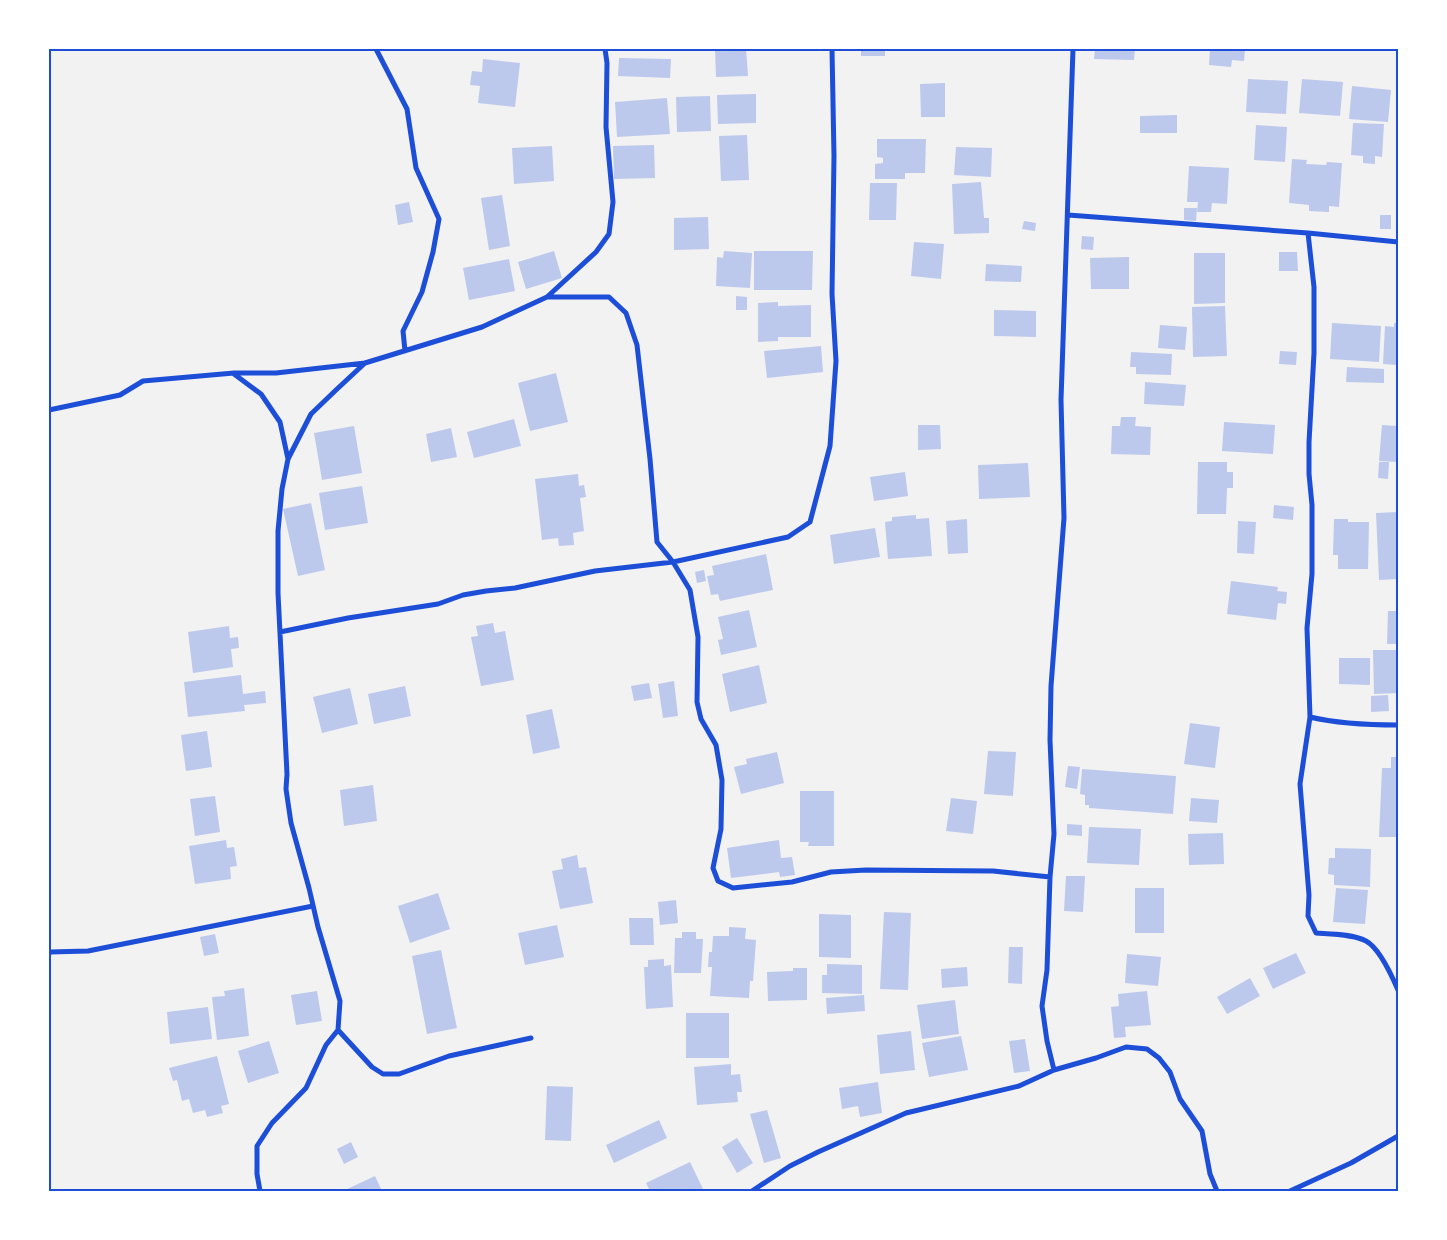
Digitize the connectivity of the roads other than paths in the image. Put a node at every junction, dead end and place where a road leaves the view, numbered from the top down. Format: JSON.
{"nodes":[{"id":1,"x":376,"y":49,"type":"edge"},
{"id":2,"x":605,"y":49,"type":"edge"},
{"id":3,"x":832,"y":49,"type":"edge"},
{"id":4,"x":1073,"y":49,"type":"edge"},
{"id":5,"x":1068,"y":216,"type":"junction"},
{"id":6,"x":1308,"y":233,"type":"junction"},
{"id":7,"x":1398,"y":242,"type":"edge"},
{"id":8,"x":547,"y":297,"type":"junction"},
{"id":9,"x":405,"y":351,"type":"junction"},
{"id":10,"x":365,"y":363,"type":"junction"},
{"id":11,"x":234,"y":373,"type":"junction"},
{"id":12,"x":49,"y":410,"type":"edge"},
{"id":13,"x":288,"y":459,"type":"junction"},
{"id":14,"x":673,"y":562,"type":"junction"},
{"id":15,"x":280,"y":632,"type":"junction"},
{"id":16,"x":1310,"y":717,"type":"junction"},
{"id":17,"x":1398,"y":725,"type":"edge"},
{"id":18,"x":1050,"y":877,"type":"junction"},
{"id":19,"x":313,"y":906,"type":"junction"},
{"id":20,"x":49,"y":954,"type":"edge"},
{"id":21,"x":1398,"y":990,"type":"edge"},
{"id":22,"x":338,"y":1030,"type":"junction"},
{"id":23,"x":531,"y":1038,"type":"dead end"},
{"id":24,"x":1054,"y":1070,"type":"junction"},
{"id":25,"x":1398,"y":1136,"type":"edge"},
{"id":26,"x":761,"y":1188,"type":"edge"},
{"id":27,"x":260,"y":1191,"type":"edge"},
{"id":28,"x":752,"y":1191,"type":"edge"},
{"id":29,"x":1217,"y":1191,"type":"edge"},
{"id":30,"x":1290,"y":1191,"type":"edge"}],
"edges":[{"from":1,"to":9,"type":"street"},
{"from":2,"to":8,"type":"street"},
{"from":3,"to":14,"type":"street"},
{"from":4,"to":5,"type":"street"},
{"from":5,"to":6,"type":"street"},
{"from":5,"to":18,"type":"street"},
{"from":6,"to":7,"type":"street"},
{"from":6,"to":16,"type":"street"},
{"from":8,"to":9,"type":"street"},
{"from":8,"to":14,"type":"street"},
{"from":9,"to":10,"type":"street"},
{"from":10,"to":11,"type":"street"},
{"from":10,"to":13,"type":"street"},
{"from":11,"to":12,"type":"street"},
{"from":11,"to":13,"type":"street"},
{"from":13,"to":15,"type":"street"},
{"from":14,"to":15,"type":"street"},
{"from":14,"to":18,"type":"street"},
{"from":15,"to":19,"type":"street"},
{"from":16,"to":17,"type":"street"},
{"from":16,"to":21,"type":"street"},
{"from":18,"to":24,"type":"street"},
{"from":19,"to":20,"type":"street"},
{"from":19,"to":22,"type":"street"},
{"from":22,"to":23,"type":"street"},
{"from":22,"to":27,"type":"street"},
{"from":24,"to":26,"type":"street"},
{"from":24,"to":29,"type":"street"},
{"from":25,"to":30,"type":"street"},
{"from":26,"to":28,"type":"street"}]}
